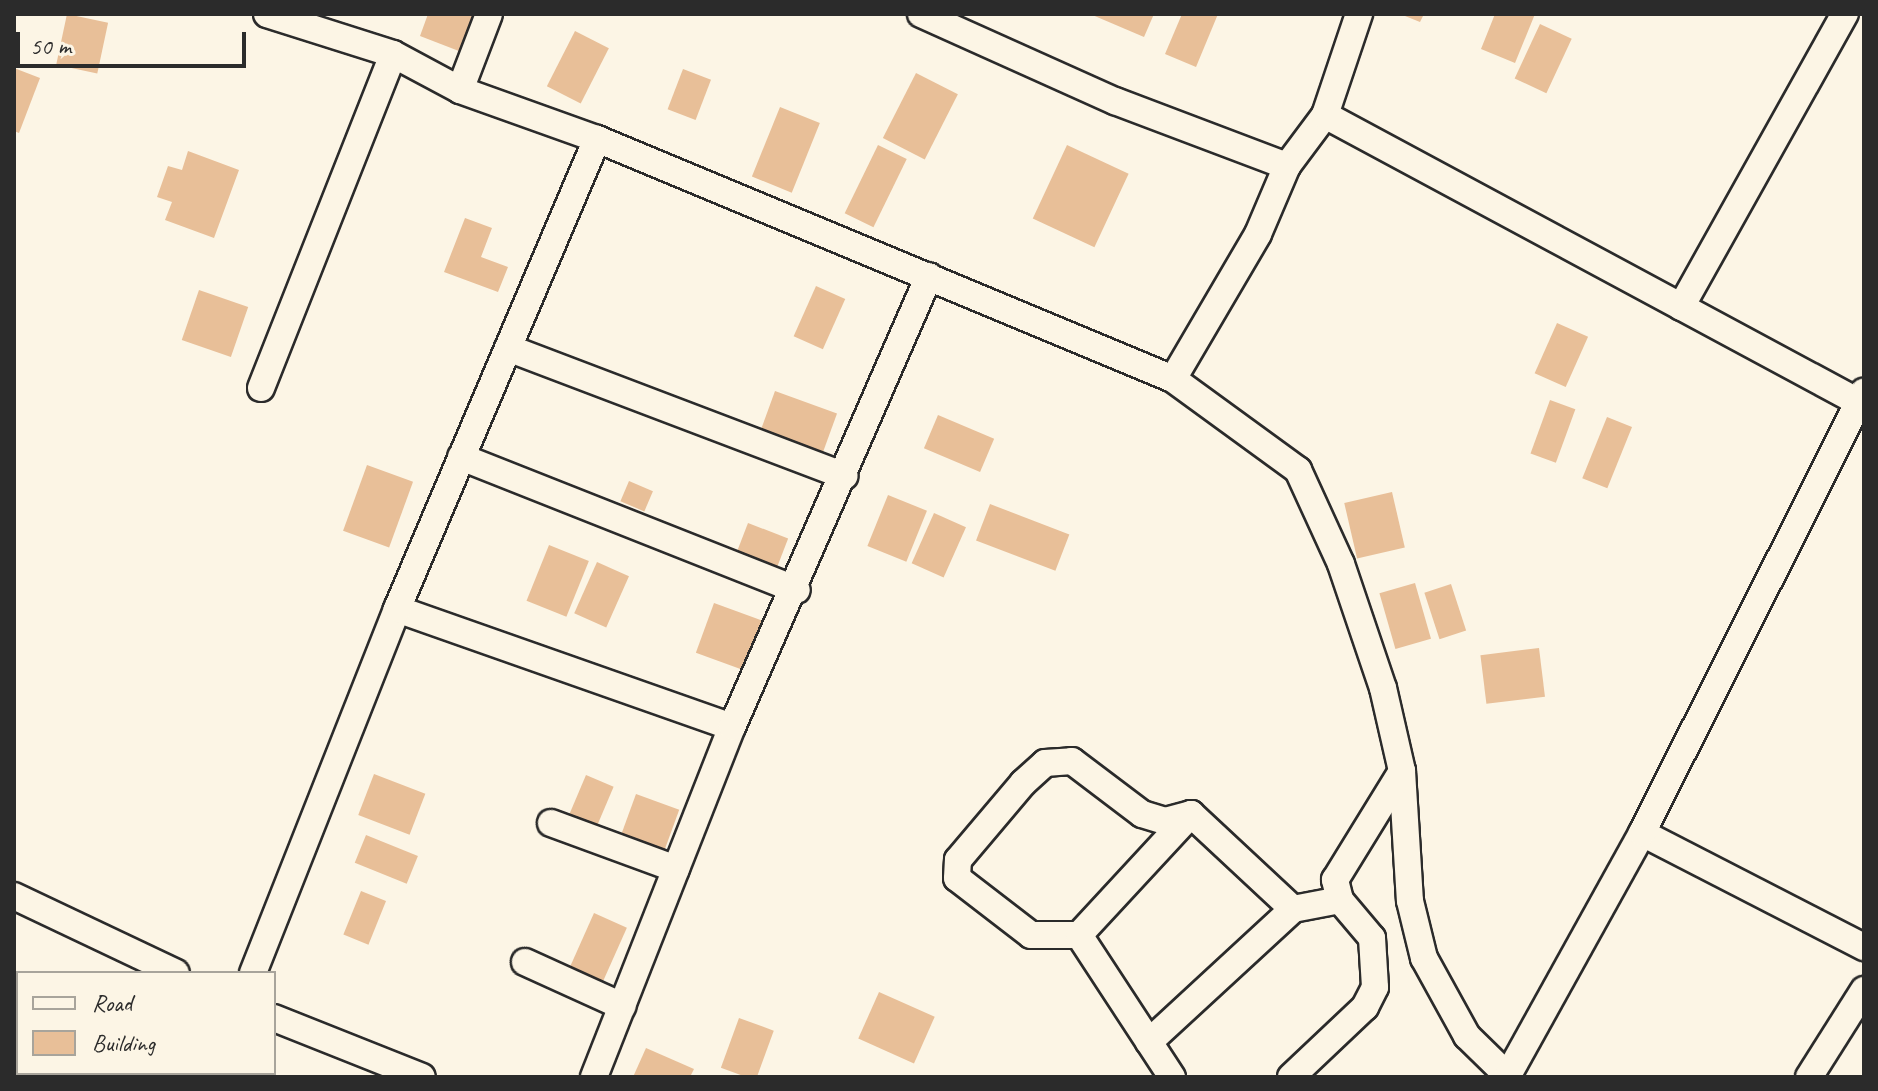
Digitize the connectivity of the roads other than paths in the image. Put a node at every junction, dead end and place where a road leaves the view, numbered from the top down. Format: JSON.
{"nodes":[{"id":1,"x":267,"y":14,"type":"edge"},
{"id":2,"x":489,"y":14,"type":"edge"},
{"id":3,"x":921,"y":14,"type":"edge"},
{"id":4,"x":1359,"y":14,"type":"edge"},
{"id":5,"x":1845,"y":14,"type":"edge"},
{"id":6,"x":393,"y":54,"type":"junction"},
{"id":7,"x":460,"y":90,"type":"junction"},
{"id":8,"x":1325,"y":115,"type":"junction"},
{"id":9,"x":597,"y":139,"type":"junction"},
{"id":10,"x":1287,"y":166,"type":"junction"},
{"id":11,"x":929,"y":276,"type":"junction"},
{"id":12,"x":1681,"y":307,"type":"junction"},
{"id":13,"x":508,"y":348,"type":"junction"},
{"id":14,"x":1173,"y":379,"type":"junction"},
{"id":15,"x":261,"y":388,"type":"dead end"},
{"id":16,"x":1862,"y":400,"type":"edge"},
{"id":17,"x":461,"y":457,"type":"junction"},
{"id":18,"x":845,"y":476,"type":"junction"},
{"id":19,"x":797,"y":590,"type":"junction"},
{"id":20,"x":397,"y":609,"type":"junction"},
{"id":21,"x":732,"y":727,"type":"junction"},
{"id":22,"x":1402,"y":771,"type":"junction"},
{"id":23,"x":1191,"y":814,"type":"junction"},
{"id":24,"x":551,"y":823,"type":"dead end"},
{"id":25,"x":1642,"y":833,"type":"junction"},
{"id":26,"x":676,"y":869,"type":"junction"},
{"id":27,"x":14,"y":896,"type":"edge"},
{"id":28,"x":1340,"y":900,"type":"junction"},
{"id":29,"x":1293,"y":909,"type":"junction"},
{"id":30,"x":1079,"y":935,"type":"junction"},
{"id":31,"x":1864,"y":947,"type":"edge"},
{"id":32,"x":525,"y":962,"type":"dead end"},
{"id":33,"x":172,"y":971,"type":"edge"},
{"id":34,"x":254,"y":971,"type":"edge"},
{"id":35,"x":1864,"y":990,"type":"edge"},
{"id":36,"x":622,"y":1006,"type":"junction"},
{"id":37,"x":276,"y":1019,"type":"edge"},
{"id":38,"x":1149,"y":1042,"type":"junction"},
{"id":39,"x":1509,"y":1076,"type":"edge"},
{"id":40,"x":422,"y":1077,"type":"edge"},
{"id":41,"x":594,"y":1077,"type":"edge"},
{"id":42,"x":1172,"y":1077,"type":"edge"},
{"id":43,"x":1291,"y":1077,"type":"edge"},
{"id":44,"x":1809,"y":1077,"type":"edge"}],
"edges":[{"from":1,"to":6,"type":"street"},
{"from":2,"to":7,"type":"street"},
{"from":3,"to":10,"type":"street"},
{"from":4,"to":8,"type":"street"},
{"from":5,"to":12,"type":"street"},
{"from":6,"to":7,"type":"street"},
{"from":6,"to":15,"type":"street"},
{"from":7,"to":9,"type":"street"},
{"from":8,"to":10,"type":"street"},
{"from":8,"to":12,"type":"street"},
{"from":9,"to":11,"type":"street"},
{"from":9,"to":13,"type":"street"},
{"from":10,"to":14,"type":"street"},
{"from":11,"to":14,"type":"street"},
{"from":11,"to":18,"type":"street"},
{"from":12,"to":16,"type":"street"},
{"from":13,"to":17,"type":"street"},
{"from":13,"to":18,"type":"street"},
{"from":14,"to":22,"type":"street"},
{"from":16,"to":25,"type":"street"},
{"from":17,"to":19,"type":"street"},
{"from":17,"to":20,"type":"street"},
{"from":18,"to":19,"type":"street"},
{"from":19,"to":21,"type":"street"},
{"from":20,"to":21,"type":"street"},
{"from":20,"to":34,"type":"street"},
{"from":21,"to":26,"type":"street"},
{"from":22,"to":28,"type":"street"},
{"from":22,"to":39,"type":"street"},
{"from":23,"to":29,"type":"street"},
{"from":23,"to":30,"type":"street"},
{"from":23,"to":30,"type":"street"},
{"from":24,"to":26,"type":"street"},
{"from":25,"to":31,"type":"street"},
{"from":25,"to":39,"type":"street"},
{"from":26,"to":36,"type":"street"},
{"from":27,"to":33,"type":"street"},
{"from":28,"to":29,"type":"street"},
{"from":28,"to":43,"type":"street"},
{"from":29,"to":38,"type":"street"},
{"from":30,"to":38,"type":"street"},
{"from":32,"to":36,"type":"street"},
{"from":35,"to":44,"type":"street"},
{"from":36,"to":41,"type":"street"},
{"from":37,"to":40,"type":"street"},
{"from":38,"to":42,"type":"street"}]}
